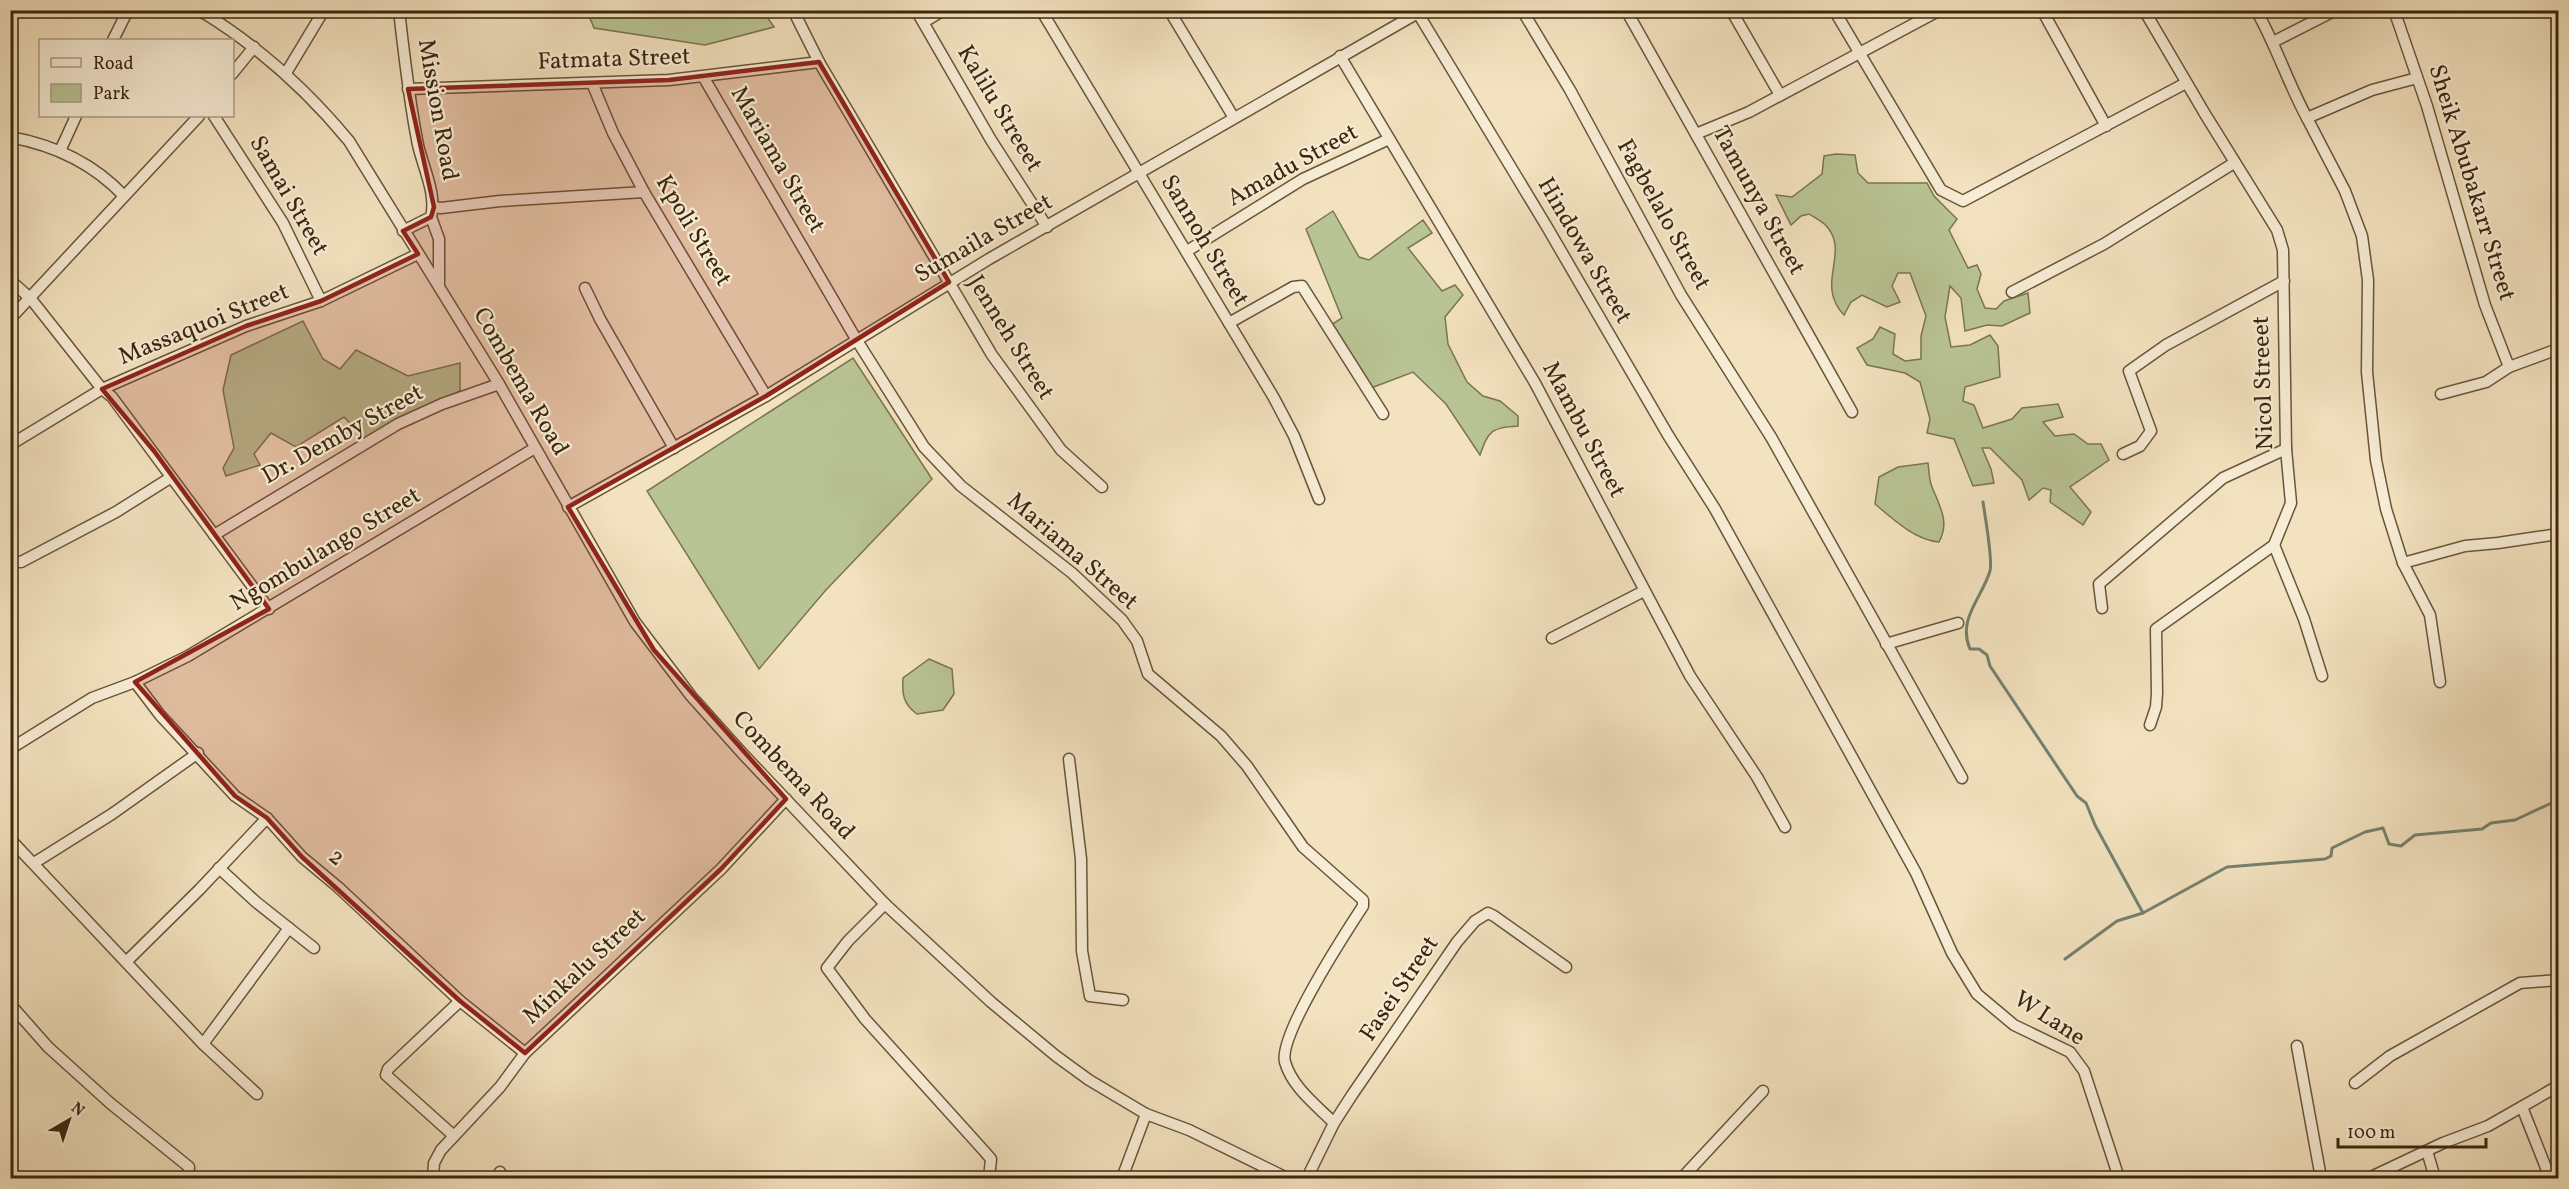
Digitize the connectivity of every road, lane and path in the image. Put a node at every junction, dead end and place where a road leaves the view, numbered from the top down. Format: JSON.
{"nodes":[{"id":1,"x":128,"y":10,"type":"edge"},
{"id":2,"x":199,"y":10,"type":"edge"},
{"id":3,"x":324,"y":10,"type":"edge"},
{"id":4,"x":399,"y":10,"type":"edge"},
{"id":5,"x":793,"y":10,"type":"edge"},
{"id":6,"x":916,"y":10,"type":"edge"},
{"id":7,"x":944,"y":10,"type":"edge"},
{"id":8,"x":1041,"y":10,"type":"edge"},
{"id":9,"x":1169,"y":10,"type":"edge"},
{"id":10,"x":1522,"y":10,"type":"edge"},
{"id":11,"x":1626,"y":10,"type":"edge"},
{"id":12,"x":1731,"y":10,"type":"edge"},
{"id":13,"x":1834,"y":10,"type":"edge"},
{"id":14,"x":1940,"y":10,"type":"edge"},
{"id":15,"x":2042,"y":10,"type":"edge"},
{"id":16,"x":2144,"y":10,"type":"edge"},
{"id":17,"x":2256,"y":10,"type":"edge"},
{"id":18,"x":2336,"y":10,"type":"edge"},
{"id":19,"x":2394,"y":10,"type":"edge"},
{"id":20,"x":1418,"y":12,"type":"edge"},
{"id":21,"x":924,"y":22,"type":"junction"},
{"id":22,"x":114,"y":39,"type":"edge"},
{"id":23,"x":2273,"y":42,"type":"junction"},
{"id":24,"x":254,"y":47,"type":"junction"},
{"id":25,"x":1859,"y":53,"type":"junction"},
{"id":26,"x":1340,"y":56,"type":"junction"},
{"id":27,"x":819,"y":62,"type":"junction"},
{"id":28,"x":234,"y":72,"type":"edge"},
{"id":29,"x":286,"y":73,"type":"junction"},
{"id":30,"x":704,"y":78,"type":"junction"},
{"id":31,"x":2417,"y":78,"type":"junction"},
{"id":32,"x":592,"y":83,"type":"junction"},
{"id":33,"x":2186,"y":83,"type":"junction"},
{"id":34,"x":408,"y":89,"type":"junction"},
{"id":35,"x":1780,"y":95,"type":"junction"},
{"id":36,"x":76,"y":117,"type":"edge"},
{"id":37,"x":198,"y":117,"type":"edge"},
{"id":38,"x":215,"y":117,"type":"edge"},
{"id":39,"x":1234,"y":118,"type":"junction"},
{"id":40,"x":2307,"y":118,"type":"junction"},
{"id":41,"x":2106,"y":126,"type":"junction"},
{"id":42,"x":1696,"y":134,"type":"junction"},
{"id":43,"x":10,"y":137,"type":"edge"},
{"id":44,"x":1389,"y":138,"type":"junction"},
{"id":45,"x":60,"y":151,"type":"junction"},
{"id":46,"x":2234,"y":163,"type":"junction"},
{"id":47,"x":1138,"y":173,"type":"junction"},
{"id":48,"x":644,"y":192,"type":"junction"},
{"id":49,"x":124,"y":196,"type":"junction"},
{"id":50,"x":432,"y":212,"type":"junction"},
{"id":51,"x":1047,"y":227,"type":"junction"},
{"id":52,"x":403,"y":231,"type":"junction"},
{"id":53,"x":1186,"y":251,"type":"junction"},
{"id":54,"x":418,"y":254,"type":"junction"},
{"id":55,"x":10,"y":280,"type":"edge"},
{"id":56,"x":2284,"y":281,"type":"junction"},
{"id":57,"x":949,"y":282,"type":"junction"},
{"id":58,"x":439,"y":286,"type":"junction"},
{"id":59,"x":585,"y":288,"type":"dead end"},
{"id":60,"x":2012,"y":292,"type":"dead end"},
{"id":61,"x":32,"y":299,"type":"junction"},
{"id":62,"x":321,"y":301,"type":"junction"},
{"id":63,"x":10,"y":319,"type":"edge"},
{"id":64,"x":1229,"y":323,"type":"junction"},
{"id":65,"x":856,"y":339,"type":"junction"},
{"id":66,"x":2559,"y":349,"type":"edge"},
{"id":67,"x":2509,"y":367,"type":"junction"},
{"id":68,"x":499,"y":384,"type":"junction"},
{"id":69,"x":102,"y":389,"type":"junction"},
{"id":70,"x":2441,"y":394,"type":"dead end"},
{"id":71,"x":766,"y":396,"type":"junction"},
{"id":72,"x":1852,"y":412,"type":"dead end"},
{"id":73,"x":1383,"y":414,"type":"dead end"},
{"id":74,"x":10,"y":445,"type":"edge"},
{"id":75,"x":535,"y":448,"type":"junction"},
{"id":76,"x":674,"y":448,"type":"junction"},
{"id":77,"x":2286,"y":449,"type":"junction"},
{"id":78,"x":2123,"y":454,"type":"dead end"},
{"id":79,"x":170,"y":478,"type":"junction"},
{"id":80,"x":1102,"y":487,"type":"dead end"},
{"id":81,"x":1319,"y":499,"type":"dead end"},
{"id":82,"x":568,"y":507,"type":"junction"},
{"id":83,"x":2559,"y":534,"type":"edge"},
{"id":84,"x":214,"y":535,"type":"junction"},
{"id":85,"x":2274,"y":545,"type":"junction"},
{"id":86,"x":10,"y":561,"type":"edge"},
{"id":87,"x":2403,"y":563,"type":"junction"},
{"id":88,"x":1644,"y":591,"type":"junction"},
{"id":89,"x":2102,"y":608,"type":"dead end"},
{"id":90,"x":269,"y":609,"type":"junction"},
{"id":91,"x":1958,"y":623,"type":"dead end"},
{"id":92,"x":1552,"y":638,"type":"dead end"},
{"id":93,"x":1886,"y":644,"type":"junction"},
{"id":94,"x":2322,"y":676,"type":"dead end"},
{"id":95,"x":135,"y":682,"type":"junction"},
{"id":96,"x":2440,"y":682,"type":"dead end"},
{"id":97,"x":2150,"y":726,"type":"dead end"},
{"id":98,"x":10,"y":749,"type":"edge"},
{"id":99,"x":198,"y":753,"type":"junction"},
{"id":100,"x":1069,"y":759,"type":"dead end"},
{"id":101,"x":1962,"y":778,"type":"dead end"},
{"id":102,"x":786,"y":799,"type":"junction"},
{"id":103,"x":267,"y":818,"type":"junction"},
{"id":104,"x":1785,"y":827,"type":"dead end"},
{"id":105,"x":10,"y":839,"type":"edge"},
{"id":106,"x":34,"y":863,"type":"junction"},
{"id":107,"x":219,"y":868,"type":"junction"},
{"id":108,"x":885,"y":904,"type":"junction"},
{"id":109,"x":1931,"y":909,"type":"joint"},
{"id":110,"x":289,"y":928,"type":"junction"},
{"id":111,"x":314,"y":948,"type":"dead end"},
{"id":112,"x":127,"y":961,"type":"junction"},
{"id":113,"x":1566,"y":967,"type":"dead end"},
{"id":114,"x":2559,"y":980,"type":"edge"},
{"id":115,"x":1123,"y":1000,"type":"dead end"},
{"id":116,"x":460,"y":1001,"type":"junction"},
{"id":117,"x":10,"y":1004,"type":"edge"},
{"id":118,"x":203,"y":1044,"type":"junction"},
{"id":119,"x":2296,"y":1046,"type":"dead end"},
{"id":120,"x":525,"y":1053,"type":"junction"},
{"id":121,"x":2355,"y":1083,"type":"dead end"},
{"id":122,"x":2559,"y":1086,"type":"edge"},
{"id":123,"x":1763,"y":1091,"type":"dead end"},
{"id":124,"x":257,"y":1094,"type":"dead end"},
{"id":125,"x":2522,"y":1107,"type":"junction"},
{"id":126,"x":1146,"y":1114,"type":"junction"},
{"id":127,"x":1334,"y":1123,"type":"junction"},
{"id":128,"x":454,"y":1136,"type":"junction"},
{"id":129,"x":2427,"y":1151,"type":"junction"},
{"id":130,"x":188,"y":1179,"type":"edge"},
{"id":131,"x":433,"y":1179,"type":"edge"},
{"id":132,"x":989,"y":1179,"type":"edge"},
{"id":133,"x":1122,"y":1179,"type":"edge"},
{"id":134,"x":1287,"y":1179,"type":"edge"},
{"id":135,"x":1307,"y":1179,"type":"edge"},
{"id":136,"x":1682,"y":1179,"type":"edge"},
{"id":137,"x":2119,"y":1179,"type":"edge"},
{"id":138,"x":2321,"y":1179,"type":"edge"},
{"id":139,"x":2369,"y":1179,"type":"edge"},
{"id":140,"x":2435,"y":1179,"type":"edge"},
{"id":141,"x":2550,"y":1179,"type":"edge"}],
"edges":[{"from":1,"to":22,"type":"street"},
{"from":2,"to":24,"type":"street"},
{"from":3,"to":29,"type":"street"},
{"from":4,"to":34,"type":"street","name":"Mission Road"},
{"from":5,"to":27,"type":"street","name":"Jenneh Street"},
{"from":6,"to":21,"type":"street","name":"Kalilu Streeet"},
{"from":7,"to":21,"type":"street"},
{"from":8,"to":47,"type":"street","name":"Sannoh Street"},
{"from":9,"to":39,"type":"street"},
{"from":10,"to":93,"type":"street","name":"Fagbelalo Street"},
{"from":11,"to":42,"type":"street","name":"Tamunya Street"},
{"from":12,"to":35,"type":"street"},
{"from":13,"to":25,"type":"street"},
{"from":14,"to":25,"type":"street"},
{"from":15,"to":41,"type":"street"},
{"from":16,"to":33,"type":"street","name":"Nicol Streeet"},
{"from":17,"to":23,"type":"street"},
{"from":18,"to":23,"type":"street"},
{"from":19,"to":31,"type":"street","name":"Sheik Abubakarr Street"},
{"from":20,"to":26,"type":"street","name":"Sumaila Street"},
{"from":20,"to":109,"type":"street","name":"Hindowa Street"},
{"from":21,"to":51,"type":"street","name":"Kalilu Streeet"},
{"from":23,"to":40,"type":"street"},
{"from":24,"to":28,"type":"street"},
{"from":24,"to":29,"type":"street"},
{"from":25,"to":35,"type":"street"},
{"from":25,"to":41,"type":"street"},
{"from":26,"to":39,"type":"street","name":"Sumaila Street"},
{"from":26,"to":44,"type":"street","name":"Mambu Street"},
{"from":27,"to":30,"type":"street","name":"Fatmata Street"},
{"from":27,"to":57,"type":"street","name":"Jenneh Street"},
{"from":29,"to":52,"type":"street"},
{"from":30,"to":32,"type":"street","name":"Fatmata Street"},
{"from":30,"to":65,"type":"street","name":"Mariama Street"},
{"from":31,"to":40,"type":"street"},
{"from":31,"to":67,"type":"street","name":"Sheik Abubakarr Street"},
{"from":32,"to":34,"type":"street","name":"Fatmata Street"},
{"from":32,"to":48,"type":"street","name":"Kpoli Street"},
{"from":33,"to":41,"type":"street"},
{"from":33,"to":46,"type":"street","name":"Nicol Streeet"},
{"from":34,"to":50,"type":"street","name":"Mission Road"},
{"from":35,"to":42,"type":"street"},
{"from":36,"to":45,"type":"street"},
{"from":37,"to":49,"type":"street"},
{"from":38,"to":62,"type":"street","name":"Samai Street"},
{"from":39,"to":47,"type":"street","name":"Sumaila Street"},
{"from":40,"to":87,"type":"street"},
{"from":42,"to":72,"type":"street","name":"Tamunya Street"},
{"from":43,"to":45,"type":"street"},
{"from":44,"to":53,"type":"street","name":"Amadu Street"},
{"from":44,"to":88,"type":"street","name":"Mambu Street"},
{"from":45,"to":49,"type":"street"},
{"from":46,"to":56,"type":"street","name":"Nicol Streeet"},
{"from":46,"to":60,"type":"street"},
{"from":47,"to":51,"type":"street","name":"Sumaila Street"},
{"from":47,"to":53,"type":"street","name":"Sannoh Street"},
{"from":48,"to":50,"type":"street"},
{"from":48,"to":71,"type":"street","name":"Kpoli Street"},
{"from":49,"to":61,"type":"street"},
{"from":50,"to":52,"type":"street"},
{"from":50,"to":58,"type":"street","name":"Mission Road"},
{"from":51,"to":57,"type":"street","name":"Sumaila Street"},
{"from":52,"to":54,"type":"street","name":"Combema Road"},
{"from":53,"to":64,"type":"street","name":"Sannoh Street"},
{"from":54,"to":58,"type":"street","name":"Combema Road"},
{"from":54,"to":62,"type":"street","name":"Massaquoi Street"},
{"from":55,"to":61,"type":"street"},
{"from":56,"to":77,"type":"street","name":"Nicol Streeet"},
{"from":56,"to":78,"type":"street"},
{"from":57,"to":65,"type":"street","name":"Sumaila Street"},
{"from":57,"to":80,"type":"street","name":"Jenneh Street"},
{"from":58,"to":68,"type":"street","name":"Combema Road"},
{"from":59,"to":76,"type":"street"},
{"from":61,"to":63,"type":"street"},
{"from":61,"to":69,"type":"street"},
{"from":62,"to":69,"type":"street","name":"Massaquoi Street"},
{"from":64,"to":73,"type":"street"},
{"from":64,"to":81,"type":"street","name":"Sannoh Street"},
{"from":65,"to":71,"type":"street","name":"Sumaila Street"},
{"from":65,"to":127,"type":"street","name":"Mariama Street"},
{"from":66,"to":67,"type":"street"},
{"from":67,"to":70,"type":"street"},
{"from":68,"to":75,"type":"street","name":"Combema Road"},
{"from":68,"to":84,"type":"street","name":"Dr. Demby Street"},
{"from":69,"to":74,"type":"street","name":"Massaquoi Street"},
{"from":69,"to":79,"type":"street"},
{"from":71,"to":76,"type":"street","name":"Sumaila Street"},
{"from":75,"to":82,"type":"street","name":"Combema Road"},
{"from":75,"to":90,"type":"street","name":"Ngombulango Street"},
{"from":76,"to":82,"type":"street","name":"Sumaila Street"},
{"from":77,"to":85,"type":"street","name":"Nicol Streeet"},
{"from":77,"to":89,"type":"street"},
{"from":79,"to":84,"type":"street"},
{"from":79,"to":86,"type":"street"},
{"from":82,"to":102,"type":"street","name":"Combema Road"},
{"from":83,"to":87,"type":"street"},
{"from":84,"to":90,"type":"street"},
{"from":85,"to":94,"type":"street"},
{"from":85,"to":97,"type":"street"},
{"from":87,"to":96,"type":"street"},
{"from":88,"to":92,"type":"street"},
{"from":88,"to":104,"type":"street","name":"Mambu Street"},
{"from":90,"to":95,"type":"street","name":"Ngombulango Street"},
{"from":91,"to":93,"type":"street"},
{"from":93,"to":101,"type":"street","name":"Fagbelalo Street"},
{"from":95,"to":98,"type":"street","name":"Ngombulango Street"},
{"from":95,"to":99,"type":"street","name":"2"},
{"from":99,"to":103,"type":"street","name":"2"},
{"from":99,"to":106,"type":"street"},
{"from":100,"to":115,"type":"street"},
{"from":102,"to":108,"type":"street","name":"Combema Road"},
{"from":102,"to":120,"type":"street","name":"Minkalu Street"},
{"from":103,"to":107,"type":"street"},
{"from":103,"to":116,"type":"street","name":"2"},
{"from":105,"to":106,"type":"street"},
{"from":106,"to":112,"type":"street"},
{"from":107,"to":110,"type":"street"},
{"from":107,"to":112,"type":"street"},
{"from":108,"to":126,"type":"street","name":"Combema Road"},
{"from":108,"to":132,"type":"street"},
{"from":109,"to":137,"type":"street","name":"W Lane"},
{"from":110,"to":111,"type":"street"},
{"from":110,"to":118,"type":"street"},
{"from":112,"to":118,"type":"street"},
{"from":113,"to":127,"type":"street","name":"Fasei Street"},
{"from":114,"to":121,"type":"street"},
{"from":116,"to":120,"type":"street","name":"2"},
{"from":116,"to":128,"type":"street"},
{"from":117,"to":130,"type":"street"},
{"from":118,"to":124,"type":"street"},
{"from":119,"to":138,"type":"street"},
{"from":120,"to":128,"type":"street","name":"Minkalu Street"},
{"from":122,"to":125,"type":"street"},
{"from":123,"to":136,"type":"street"},
{"from":125,"to":129,"type":"street"},
{"from":125,"to":141,"type":"street"},
{"from":126,"to":133,"type":"street"},
{"from":126,"to":134,"type":"street","name":"Combema Road"},
{"from":127,"to":135,"type":"street","name":"Fasei Street"},
{"from":128,"to":131,"type":"street","name":"Minkalu Street"},
{"from":129,"to":139,"type":"street"},
{"from":129,"to":140,"type":"street"}]}
